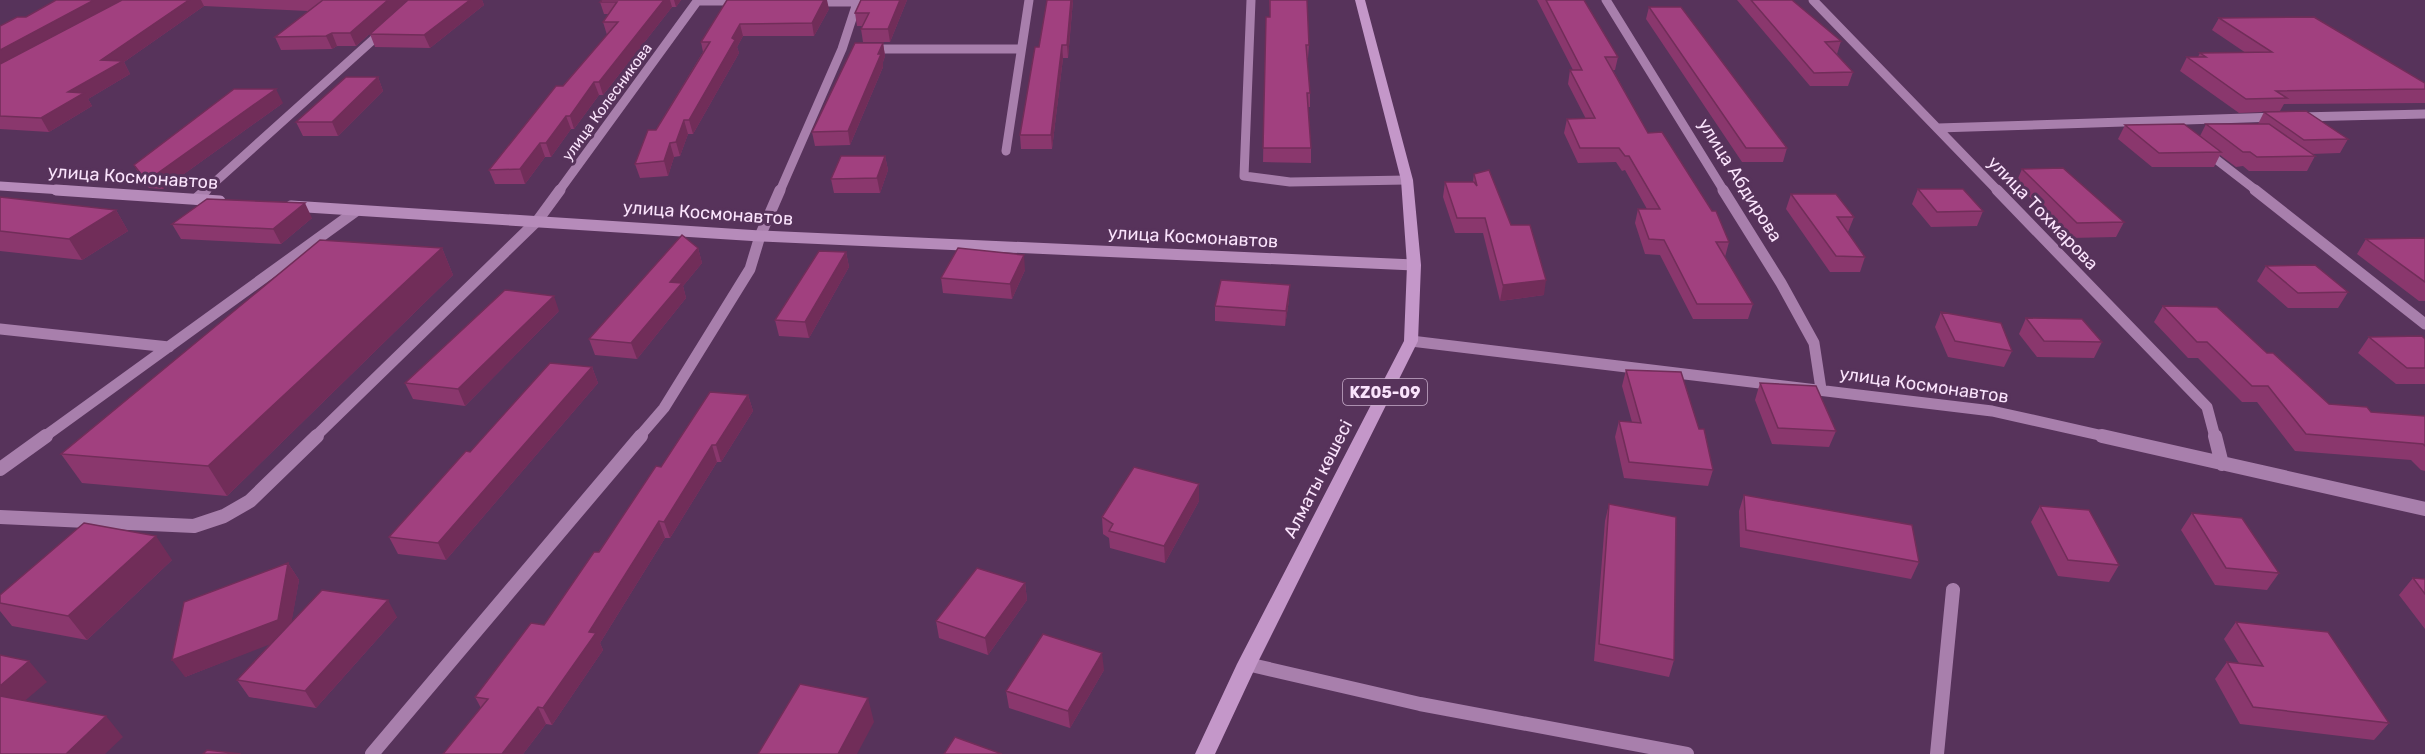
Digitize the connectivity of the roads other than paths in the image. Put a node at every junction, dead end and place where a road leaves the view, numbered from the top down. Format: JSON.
{"nodes":[{"id":1,"x":1029,"y":0,"type":"edge"},
{"id":2,"x":1251,"y":0,"type":"edge"},
{"id":3,"x":1360,"y":0,"type":"edge"},
{"id":4,"x":1606,"y":0,"type":"edge"},
{"id":5,"x":1813,"y":0,"type":"edge"},
{"id":6,"x":698,"y":1,"type":"edge"},
{"id":7,"x":857,"y":1,"type":"edge"},
{"id":8,"x":754,"y":2,"type":"edge"},
{"id":9,"x":800,"y":2,"type":"edge"},
{"id":10,"x":391,"y":24,"type":"edge"},
{"id":11,"x":842,"y":48,"type":"junction"},
{"id":12,"x":1021,"y":49,"type":"junction"},
{"id":13,"x":2422,"y":116,"type":"edge"},
{"id":14,"x":2165,"y":120,"type":"junction"},
{"id":15,"x":1938,"y":128,"type":"junction"},
{"id":16,"x":2184,"y":135,"type":"edge"},
{"id":17,"x":2193,"y":142,"type":"edge"},
{"id":18,"x":1006,"y":151,"type":"dead end"},
{"id":19,"x":1407,"y":180,"type":"junction"},
{"id":20,"x":0,"y":186,"type":"edge"},
{"id":21,"x":195,"y":199,"type":"junction"},
{"id":22,"x":230,"y":202,"type":"edge"},
{"id":23,"x":276,"y":205,"type":"edge"},
{"id":24,"x":356,"y":211,"type":"junction"},
{"id":25,"x":537,"y":220,"type":"junction"},
{"id":26,"x":760,"y":236,"type":"junction"},
{"id":27,"x":1414,"y":266,"type":"junction"},
{"id":28,"x":2425,"y":324,"type":"edge"},
{"id":29,"x":0,"y":329,"type":"edge"},
{"id":30,"x":1411,"y":341,"type":"junction"},
{"id":31,"x":169,"y":347,"type":"junction"},
{"id":32,"x":1821,"y":389,"type":"junction"},
{"id":33,"x":2222,"y":464,"type":"junction"},
{"id":34,"x":0,"y":469,"type":"edge"},
{"id":35,"x":2425,"y":509,"type":"edge"},
{"id":36,"x":0,"y":517,"type":"edge"},
{"id":37,"x":1953,"y":590,"type":"dead end"},
{"id":38,"x":1247,"y":664,"type":"junction"},
{"id":39,"x":372,"y":754,"type":"edge"},
{"id":40,"x":1205,"y":754,"type":"edge"},
{"id":41,"x":1687,"y":754,"type":"edge"},
{"id":42,"x":1937,"y":754,"type":"edge"}],
"edges":[{"from":1,"to":12,"type":"street"},
{"from":2,"to":19,"type":"street"},
{"from":3,"to":19,"type":"main road","name":"Алматы көшесі","number":"KZ05-09"},
{"from":4,"to":32,"type":"street","name":"улица Абдирова"},
{"from":5,"to":15,"type":"street","name":"улица Тохмарова"},
{"from":6,"to":8,"type":"street"},
{"from":6,"to":25,"type":"street","name":"улица Колесникова"},
{"from":7,"to":9,"type":"street"},
{"from":7,"to":11,"type":"street"},
{"from":10,"to":21,"type":"street"},
{"from":11,"to":12,"type":"street"},
{"from":11,"to":26,"type":"street"},
{"from":12,"to":18,"type":"street"},
{"from":13,"to":14,"type":"street"},
{"from":14,"to":15,"type":"street"},
{"from":14,"to":16,"type":"street"},
{"from":15,"to":33,"type":"street","name":"улица Тохмарова"},
{"from":17,"to":28,"type":"street"},
{"from":19,"to":27,"type":"main road","name":"Алматы көшесі","number":"KZ05-09"},
{"from":20,"to":21,"type":"main road","name":"улица Космонавтов"},
{"from":21,"to":22,"type":"main road","name":"улица Космонавтов"},
{"from":23,"to":24,"type":"main road","name":"улица Космонавтов"},
{"from":24,"to":25,"type":"main road","name":"улица Космонавтов"},
{"from":24,"to":31,"type":"street"},
{"from":25,"to":26,"type":"main road","name":"улица Космонавтов"},
{"from":25,"to":36,"type":"street","name":"улица Колесникова"},
{"from":26,"to":27,"type":"main road","name":"улица Космонавтов"},
{"from":26,"to":39,"type":"street"},
{"from":27,"to":30,"type":"main road","name":"Алматы көшесі","number":"KZ05-09"},
{"from":29,"to":31,"type":"street"},
{"from":30,"to":32,"type":"street","name":"улица Космонавтов"},
{"from":30,"to":38,"type":"main road","name":"Алматы көшесі","number":"KZ05-09"},
{"from":31,"to":34,"type":"street"},
{"from":32,"to":33,"type":"street","name":"улица Космонавтов"},
{"from":33,"to":35,"type":"street","name":"улица Космонавтов"},
{"from":37,"to":42,"type":"street"},
{"from":38,"to":40,"type":"main road","name":"Алматы көшесі","number":"KZ05-09"},
{"from":38,"to":41,"type":"street"}]}
